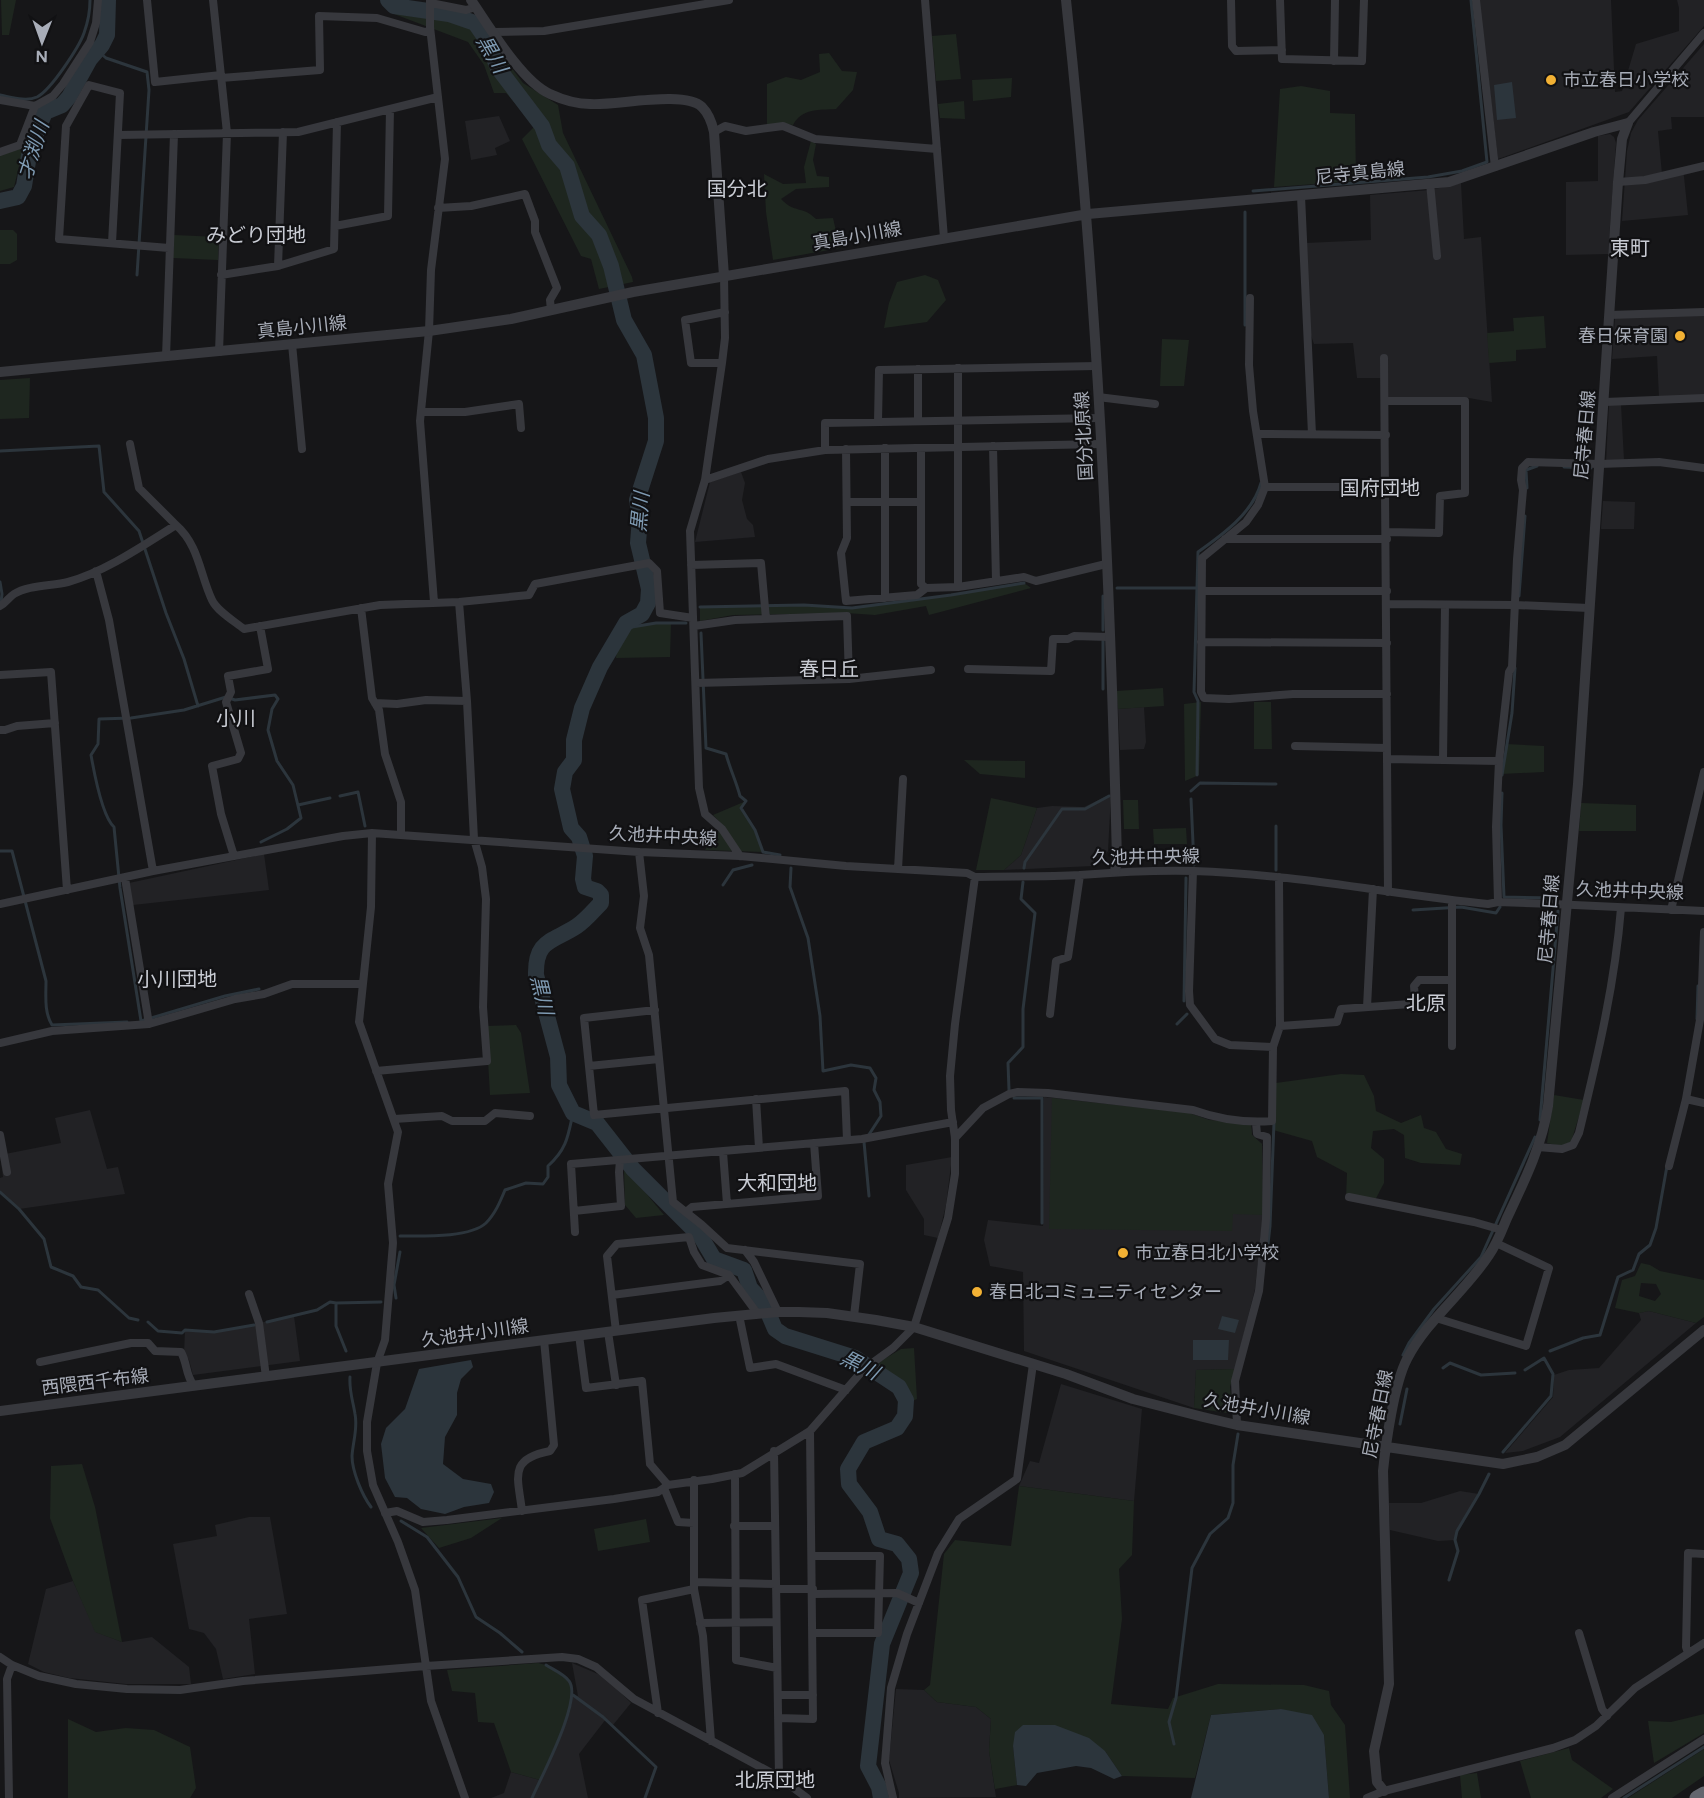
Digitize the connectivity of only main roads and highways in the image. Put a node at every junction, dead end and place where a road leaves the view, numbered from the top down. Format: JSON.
{"nodes":[{"id":1,"x":1704,"y":1794,"type":"edge"},
{"id":2,"x":1697,"y":1798,"type":"edge"}],
"edges":[{"from":1,"to":2,"type":"highway"}]}
